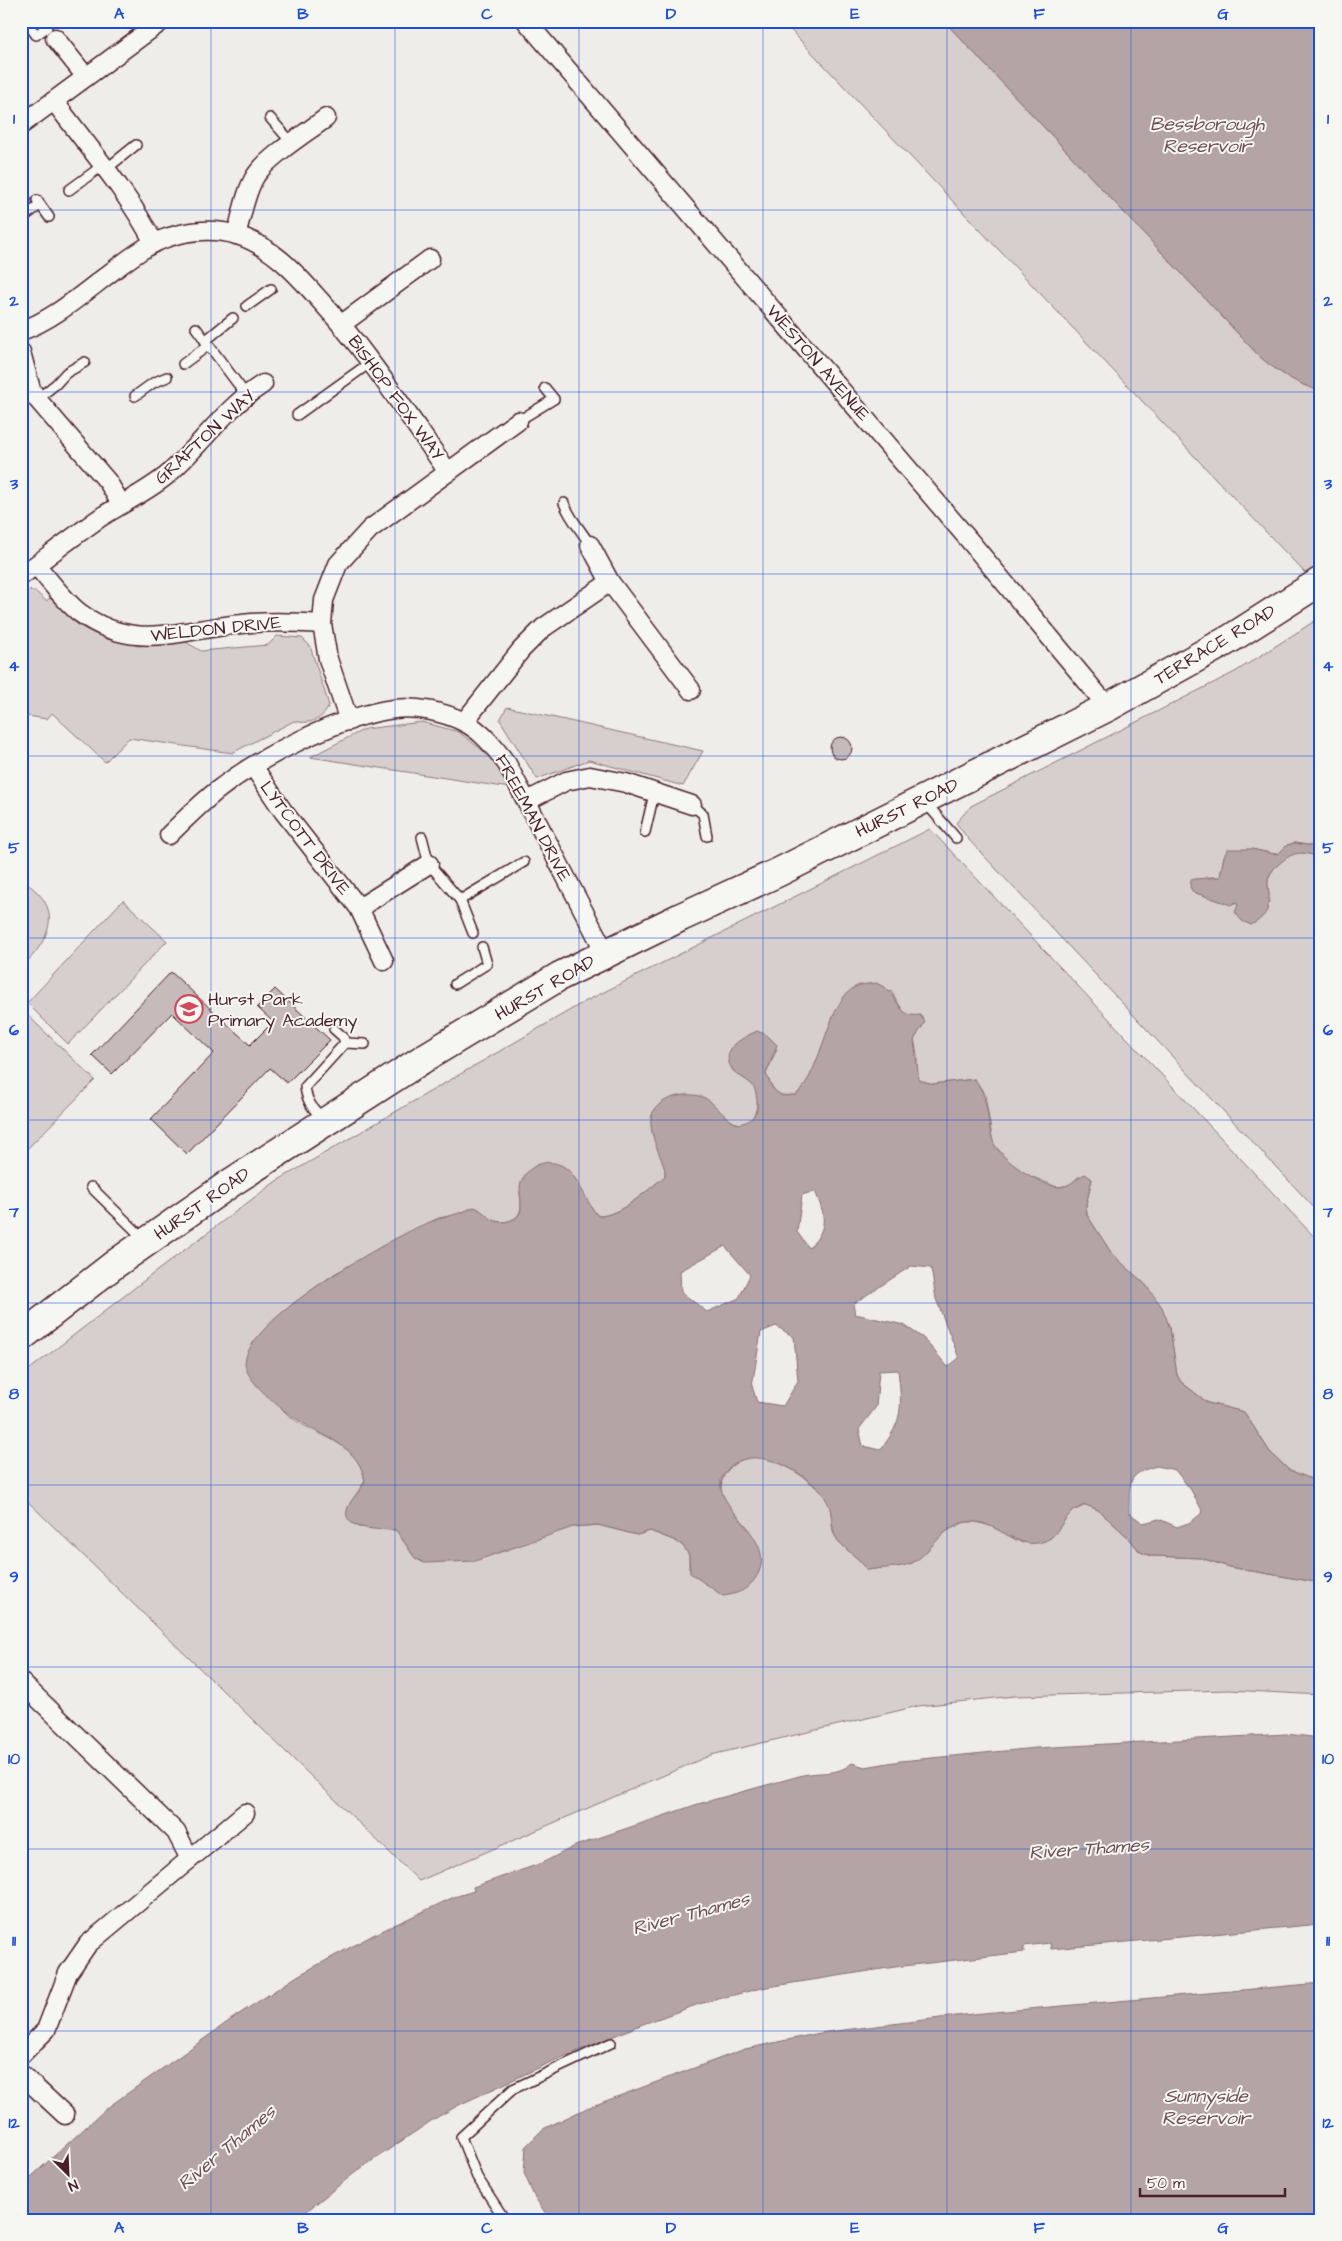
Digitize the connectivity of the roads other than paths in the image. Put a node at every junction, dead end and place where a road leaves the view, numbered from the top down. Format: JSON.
{"nodes":[{"id":1,"x":26,"y":21,"type":"edge"},
{"id":2,"x":162,"y":21,"type":"edge"},
{"id":3,"x":526,"y":21,"type":"edge"},
{"id":4,"x":52,"y":29,"type":"edge"},
{"id":5,"x":86,"y":77,"type":"junction"},
{"id":6,"x":54,"y":101,"type":"junction"},
{"id":7,"x":270,"y":118,"type":"dead end"},
{"id":8,"x":326,"y":118,"type":"dead end"},
{"id":9,"x":21,"y":125,"type":"edge"},
{"id":10,"x":292,"y":143,"type":"junction"},
{"id":11,"x":136,"y":145,"type":"dead end"},
{"id":12,"x":104,"y":168,"type":"junction"},
{"id":13,"x":69,"y":190,"type":"dead end"},
{"id":14,"x":49,"y":217,"type":"dead end"},
{"id":15,"x":21,"y":219,"type":"edge"},
{"id":16,"x":236,"y":235,"type":"junction"},
{"id":17,"x":154,"y":243,"type":"junction"},
{"id":18,"x":430,"y":259,"type":"dead end"},
{"id":19,"x":271,"y":289,"type":"dead end"},
{"id":20,"x":248,"y":306,"type":"dead end"},
{"id":21,"x":233,"y":318,"type":"dead end"},
{"id":22,"x":342,"y":324,"type":"junction"},
{"id":23,"x":196,"y":328,"type":"dead end"},
{"id":24,"x":21,"y":331,"type":"edge"},
{"id":25,"x":207,"y":343,"type":"junction"},
{"id":26,"x":21,"y":352,"type":"edge"},
{"id":27,"x":85,"y":362,"type":"dead end"},
{"id":28,"x":371,"y":362,"type":"junction"},
{"id":29,"x":183,"y":364,"type":"dead end"},
{"id":30,"x":167,"y":377,"type":"dead end"},
{"id":31,"x":263,"y":384,"type":"dead end"},
{"id":32,"x":545,"y":388,"type":"dead end"},
{"id":33,"x":246,"y":395,"type":"junction"},
{"id":34,"x":135,"y":396,"type":"dead end"},
{"id":35,"x":37,"y":399,"type":"junction"},
{"id":36,"x":297,"y":415,"type":"dead end"},
{"id":37,"x":518,"y":421,"type":"joint"},
{"id":38,"x":448,"y":472,"type":"junction"},
{"id":39,"x":122,"y":504,"type":"junction"},
{"id":40,"x":564,"y":504,"type":"dead end"},
{"id":41,"x":590,"y":545,"type":"joint"},
{"id":42,"x":36,"y":565,"type":"junction"},
{"id":43,"x":21,"y":576,"type":"edge"},
{"id":44,"x":1321,"y":581,"type":"edge"},
{"id":45,"x":610,"y":582,"type":"junction"},
{"id":46,"x":322,"y":624,"type":"junction"},
{"id":47,"x":691,"y":690,"type":"dead end"},
{"id":48,"x":1108,"y":707,"type":"junction"},
{"id":49,"x":349,"y":721,"type":"junction"},
{"id":50,"x":464,"y":722,"type":"junction"},
{"id":51,"x":253,"y":766,"type":"junction"},
{"id":52,"x":654,"y":794,"type":"junction"},
{"id":53,"x":923,"y":800,"type":"junction"},
{"id":54,"x":527,"y":801,"type":"junction"},
{"id":55,"x":692,"y":805,"type":"joint"},
{"id":56,"x":645,"y":832,"type":"dead end"},
{"id":57,"x":169,"y":835,"type":"dead end"},
{"id":58,"x":422,"y":836,"type":"dead end"},
{"id":59,"x":707,"y":836,"type":"dead end"},
{"id":60,"x":956,"y":838,"type":"dead end"},
{"id":61,"x":524,"y":862,"type":"dead end"},
{"id":62,"x":429,"y":864,"type":"junction"},
{"id":63,"x":460,"y":900,"type":"junction"},
{"id":64,"x":359,"y":908,"type":"junction"},
{"id":65,"x":473,"y":932,"type":"dead end"},
{"id":66,"x":482,"y":947,"type":"dead end"},
{"id":67,"x":606,"y":954,"type":"junction"},
{"id":68,"x":384,"y":961,"type":"dead end"},
{"id":69,"x":455,"y":984,"type":"dead end"},
{"id":70,"x":334,"y":1029,"type":"dead end"},
{"id":71,"x":345,"y":1044,"type":"junction"},
{"id":72,"x":365,"y":1044,"type":"dead end"},
{"id":73,"x":326,"y":1121,"type":"junction"},
{"id":74,"x":92,"y":1187,"type":"dead end"},
{"id":75,"x":148,"y":1242,"type":"junction"},
{"id":76,"x":22,"y":1335,"type":"edge"},
{"id":77,"x":21,"y":1682,"type":"edge"},
{"id":78,"x":245,"y":1813,"type":"dead end"},
{"id":79,"x":190,"y":1859,"type":"junction"},
{"id":80,"x":612,"y":2043,"type":"dead end"},
{"id":81,"x":21,"y":2055,"type":"edge"},
{"id":82,"x":21,"y":2074,"type":"edge"},
{"id":83,"x":65,"y":2115,"type":"dead end"},
{"id":84,"x":505,"y":2220,"type":"edge"}],
"edges":[{"from":1,"to":4,"type":"lane"},
{"from":2,"to":5,"type":"street"},
{"from":3,"to":48,"type":"street","name":"WESTON AVENUE"},
{"from":4,"to":5,"type":"street"},
{"from":5,"to":6,"type":"street"},
{"from":6,"to":9,"type":"street"},
{"from":6,"to":12,"type":"street"},
{"from":7,"to":10,"type":"lane"},
{"from":8,"to":10,"type":"street"},
{"from":10,"to":16,"type":"street"},
{"from":11,"to":12,"type":"lane"},
{"from":12,"to":13,"type":"lane"},
{"from":12,"to":17,"type":"street"},
{"from":14,"to":15,"type":"lane"},
{"from":16,"to":17,"type":"street","name":"BISHOP FOX WAY"},
{"from":16,"to":22,"type":"street","name":"BISHOP FOX WAY"},
{"from":17,"to":24,"type":"street","name":"BISHOP FOX WAY"},
{"from":18,"to":22,"type":"street","name":"BISHOP FOX WAY"},
{"from":19,"to":20,"type":"lane"},
{"from":21,"to":25,"type":"lane"},
{"from":22,"to":28,"type":"street","name":"BISHOP FOX WAY"},
{"from":23,"to":25,"type":"lane"},
{"from":25,"to":29,"type":"lane"},
{"from":25,"to":33,"type":"lane"},
{"from":26,"to":35,"type":"street"},
{"from":27,"to":35,"type":"lane"},
{"from":28,"to":36,"type":"lane"},
{"from":28,"to":38,"type":"street","name":"BISHOP FOX WAY"},
{"from":30,"to":34,"type":"lane"},
{"from":31,"to":33,"type":"street","name":"GRAFTON WAY"},
{"from":32,"to":37,"type":"lane"},
{"from":33,"to":39,"type":"street","name":"GRAFTON WAY"},
{"from":35,"to":39,"type":"street"},
{"from":37,"to":38,"type":"street","name":"BISHOP FOX WAY"},
{"from":38,"to":46,"type":"street","name":"BISHOP FOX WAY"},
{"from":39,"to":42,"type":"street","name":"GRAFTON WAY"},
{"from":40,"to":41,"type":"lane"},
{"from":41,"to":45,"type":"street"},
{"from":42,"to":43,"type":"street"},
{"from":42,"to":46,"type":"street","name":"WELDON DRIVE"},
{"from":44,"to":48,"type":"main road","name":"TERRACE ROAD"},
{"from":45,"to":47,"type":"street"},
{"from":45,"to":50,"type":"street"},
{"from":46,"to":49,"type":"street","name":"BISHOP FOX WAY"},
{"from":48,"to":53,"type":"main road","name":"HURST ROAD"},
{"from":49,"to":50,"type":"street","name":"FREEMAN DRIVE"},
{"from":49,"to":51,"type":"street","name":"FREEMAN DRIVE"},
{"from":50,"to":54,"type":"street","name":"FREEMAN DRIVE"},
{"from":51,"to":57,"type":"street","name":"FREEMAN DRIVE"},
{"from":51,"to":64,"type":"street","name":"LYTCOTT DRIVE"},
{"from":52,"to":54,"type":"street"},
{"from":52,"to":55,"type":"street"},
{"from":52,"to":56,"type":"lane"},
{"from":53,"to":60,"type":"lane"},
{"from":53,"to":67,"type":"main road","name":"HURST ROAD"},
{"from":54,"to":67,"type":"street","name":"FREEMAN DRIVE"},
{"from":55,"to":59,"type":"lane"},
{"from":58,"to":62,"type":"lane"},
{"from":61,"to":63,"type":"lane"},
{"from":62,"to":63,"type":"lane"},
{"from":62,"to":64,"type":"street","name":"LYTCOTT DRIVE"},
{"from":63,"to":65,"type":"lane"},
{"from":64,"to":68,"type":"street","name":"LYTCOTT DRIVE"},
{"from":66,"to":69,"type":"lane"},
{"from":67,"to":73,"type":"main road","name":"HURST ROAD"},
{"from":70,"to":71,"type":"lane"},
{"from":71,"to":72,"type":"lane"},
{"from":71,"to":73,"type":"lane"},
{"from":73,"to":75,"type":"main road","name":"HURST ROAD"},
{"from":74,"to":75,"type":"lane"},
{"from":75,"to":76,"type":"main road","name":"HURST ROAD"},
{"from":77,"to":79,"type":"street"},
{"from":78,"to":79,"type":"street"},
{"from":79,"to":81,"type":"street"},
{"from":80,"to":84,"type":"lane"},
{"from":82,"to":83,"type":"street"}]}
